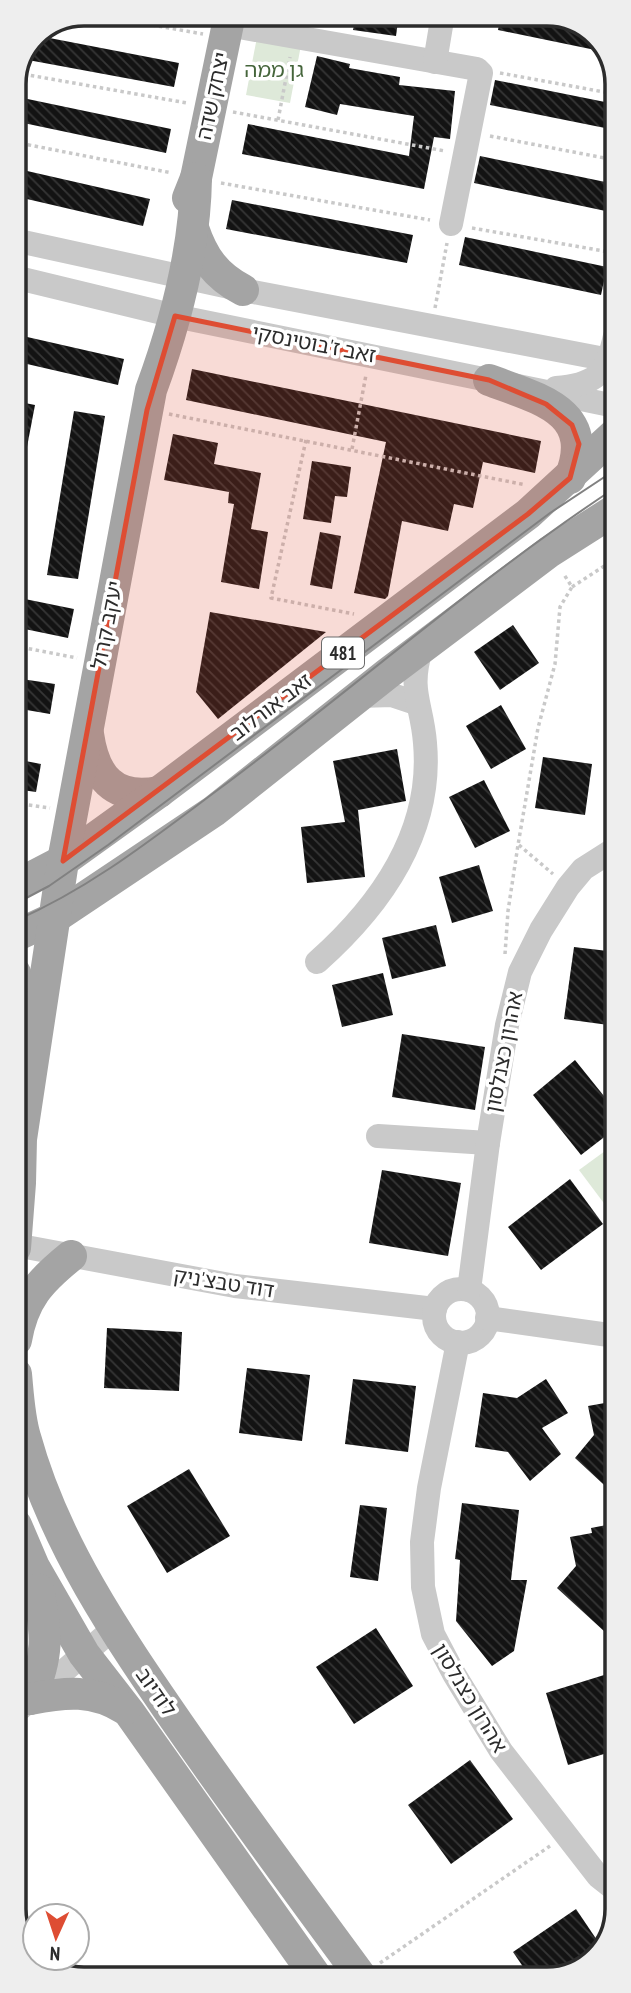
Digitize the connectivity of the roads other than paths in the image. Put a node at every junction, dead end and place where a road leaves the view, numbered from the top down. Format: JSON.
{"nodes":[{"id":1,"x":224,"y":26,"type":"edge"},
{"id":2,"x":230,"y":26,"type":"edge"},
{"id":3,"x":441,"y":26,"type":"edge"},
{"id":4,"x":435,"y":62,"type":"junction"},
{"id":5,"x":196,"y":178,"type":"junction"},
{"id":6,"x":451,"y":224,"type":"road end"},
{"id":7,"x":193,"y":228,"type":"junction"},
{"id":8,"x":26,"y":243,"type":"edge"},
{"id":9,"x":175,"y":276,"type":"junction"},
{"id":10,"x":26,"y":280,"type":"edge"},
{"id":11,"x":243,"y":290,"type":"junction"},
{"id":12,"x":166,"y":314,"type":"junction"},
{"id":13,"x":605,"y":359,"type":"edge"},
{"id":14,"x":605,"y":369,"type":"edge"},
{"id":15,"x":503,"y":383,"type":"junction"},
{"id":16,"x":605,"y":404,"type":"edge"},
{"id":17,"x":605,"y":444,"type":"edge"},
{"id":18,"x":563,"y":485,"type":"junction"},
{"id":19,"x":605,"y":516,"type":"edge"},
{"id":20,"x":421,"y":649,"type":"junction"},
{"id":21,"x":359,"y":696,"type":"junction"},
{"id":22,"x":416,"y":703,"type":"junction"},
{"id":23,"x":87,"y":729,"type":"junction"},
{"id":24,"x":159,"y":792,"type":"junction"},
{"id":25,"x":605,"y":855,"type":"edge"},
{"id":26,"x":63,"y":861,"type":"junction"},
{"id":27,"x":26,"y":880,"type":"edge"},
{"id":28,"x":34,"y":927,"type":"edge"},
{"id":29,"x":26,"y":958,"type":"edge"},
{"id":30,"x":317,"y":962,"type":"dead end"},
{"id":31,"x":26,"y":1057,"type":"edge"},
{"id":32,"x":378,"y":1136,"type":"dead end"},
{"id":33,"x":488,"y":1143,"type":"junction"},
{"id":34,"x":26,"y":1248,"type":"edge"},
{"id":35,"x":71,"y":1256,"type":"junction"},
{"id":36,"x":469,"y":1290,"type":"junction"},
{"id":37,"x":26,"y":1305,"type":"edge"},
{"id":38,"x":435,"y":1309,"type":"junction"},
{"id":39,"x":487,"y":1318,"type":"junction"},
{"id":40,"x":605,"y":1334,"type":"edge"},
{"id":41,"x":458,"y":1342,"type":"junction"},
{"id":42,"x":26,"y":1451,"type":"edge"},
{"id":43,"x":26,"y":1548,"type":"edge"},
{"id":44,"x":34,"y":1567,"type":"junction"},
{"id":45,"x":113,"y":1629,"type":"junction"},
{"id":46,"x":84,"y":1654,"type":"junction"},
{"id":47,"x":26,"y":1700,"type":"edge"},
{"id":48,"x":26,"y":1702,"type":"edge"},
{"id":49,"x":26,"y":1704,"type":"edge"},
{"id":50,"x":129,"y":1712,"type":"junction"},
{"id":51,"x":605,"y":1882,"type":"edge"},
{"id":52,"x":309,"y":1967,"type":"edge"},
{"id":53,"x":354,"y":1967,"type":"edge"}],
"edges":[{"from":1,"to":5,"type":"main road","name":"יצחק שדה"},
{"from":2,"to":4,"type":"street"},
{"from":3,"to":4,"type":"street"},
{"from":4,"to":6,"type":"street"},
{"from":5,"to":7,"type":"main road","name":"יצחק שדה"},
{"from":5,"to":9,"type":"main road","name":"יצחק שדה"},
{"from":7,"to":9,"type":"main road","name":"יצחק שדה"},
{"from":7,"to":11,"type":"main road"},
{"from":8,"to":9,"type":"street","name":"זאב ז'בוטינסקי"},
{"from":9,"to":11,"type":"street","name":"זאב ז'בוטינסקי"},
{"from":9,"to":12,"type":"main road","name":"יצחק שדה"},
{"from":10,"to":12,"type":"street","name":"זאב ז'בוטינסקי"},
{"from":11,"to":13,"type":"street","name":"זאב ז'בוטינסקי"},
{"from":12,"to":15,"type":"street","name":"זאב ז'בוטינסקי"},
{"from":12,"to":23,"type":"main road","name":"יעקב קרול"},
{"from":14,"to":15,"type":"street"},
{"from":15,"to":16,"type":"street","name":"זאב ז'בוטינסקי"},
{"from":15,"to":18,"type":"main road"},
{"from":17,"to":18,"type":"main road","name":"זאב אורלוב","number":"481"},
{"from":18,"to":24,"type":"main road","name":"זאב אורלוב","number":"481"},
{"from":19,"to":20,"type":"main road","number":"481"},
{"from":20,"to":21,"type":"main road","number":"481"},
{"from":20,"to":22,"type":"street"},
{"from":21,"to":22,"type":"street"},
{"from":21,"to":28,"type":"main road","number":"481"},
{"from":22,"to":30,"type":"street"},
{"from":23,"to":24,"type":"main road"},
{"from":23,"to":26,"type":"main road","name":"יעקב קרול"},
{"from":24,"to":26,"type":"main road","name":"זאב אורלוב","number":"481"},
{"from":25,"to":33,"type":"street","name":"אהרון כצנלסון"},
{"from":26,"to":27,"type":"main road","name":"זאב אורלוב","number":"481"},
{"from":26,"to":28,"type":"main road","name":"יעקב קרול"},
{"from":28,"to":29,"type":"main road","name":"יעקב קרול"},
{"from":28,"to":31,"type":"main road","name":"יעקב קרול"},
{"from":32,"to":33,"type":"street"},
{"from":33,"to":36,"type":"street","name":"אהרון כצנלסון"},
{"from":34,"to":35,"type":"street","name":"דוד טבצ'ניק"},
{"from":35,"to":37,"type":"main road"},
{"from":35,"to":38,"type":"street","name":"דוד טבצ'ניק"},
{"from":36,"to":38,"type":"street"},
{"from":36,"to":39,"type":"street"},
{"from":38,"to":41,"type":"street"},
{"from":39,"to":40,"type":"street"},
{"from":39,"to":41,"type":"street"},
{"from":41,"to":51,"type":"street","name":"אהרון כצנלסון"},
{"from":42,"to":45,"type":"main road","name":"לודיוב"},
{"from":43,"to":44,"type":"main road","name":"לודיוב"},
{"from":44,"to":46,"type":"main road","name":"לודיוב"},
{"from":44,"to":47,"type":"main road"},
{"from":45,"to":46,"type":"street"},
{"from":45,"to":53,"type":"main road","name":"לודיוב"},
{"from":46,"to":48,"type":"street"},
{"from":46,"to":50,"type":"main road","name":"לודיוב"},
{"from":49,"to":50,"type":"main road"},
{"from":50,"to":52,"type":"main road","name":"לודיוב"}]}
